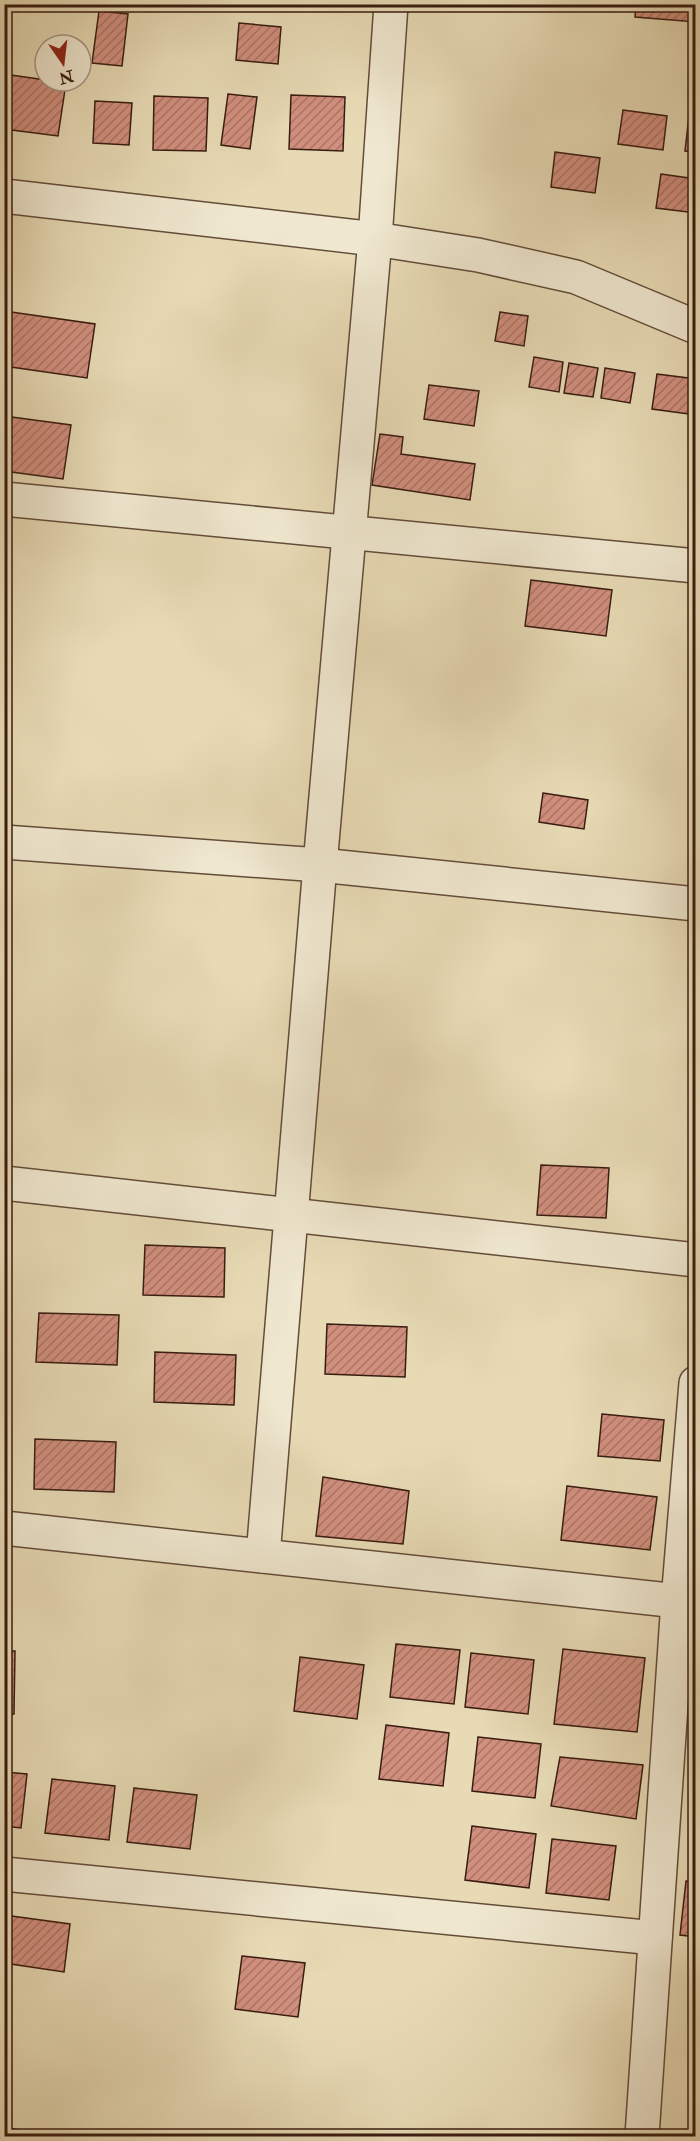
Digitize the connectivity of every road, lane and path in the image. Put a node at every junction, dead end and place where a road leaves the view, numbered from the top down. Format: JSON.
{"nodes":[{"id":1,"x":391,"y":4,"type":"edge"},
{"id":2,"x":4,"y":196,"type":"edge"},
{"id":3,"x":375,"y":239,"type":"junction"},
{"id":4,"x":696,"y":327,"type":"edge"},
{"id":5,"x":4,"y":499,"type":"edge"},
{"id":6,"x":349,"y":531,"type":"junction"},
{"id":7,"x":696,"y":566,"type":"edge"},
{"id":8,"x":4,"y":842,"type":"edge"},
{"id":9,"x":320,"y":865,"type":"junction"},
{"id":10,"x":696,"y":904,"type":"edge"},
{"id":11,"x":4,"y":1183,"type":"edge"},
{"id":12,"x":291,"y":1215,"type":"junction"},
{"id":13,"x":696,"y":1260,"type":"edge"},
{"id":14,"x":696,"y":1383,"type":"edge"},
{"id":15,"x":4,"y":1528,"type":"edge"},
{"id":16,"x":263,"y":1556,"type":"junction"},
{"id":17,"x":678,"y":1601,"type":"junction"},
{"id":18,"x":685,"y":1677,"type":"edge"},
{"id":19,"x":4,"y":1874,"type":"edge"},
{"id":20,"x":656,"y":1938,"type":"junction"},
{"id":21,"x":642,"y":2136,"type":"edge"}],
"edges":[{"from":1,"to":3,"type":"street"},
{"from":2,"to":3,"type":"street"},
{"from":3,"to":4,"type":"street"},
{"from":3,"to":6,"type":"street"},
{"from":5,"to":6,"type":"street"},
{"from":6,"to":7,"type":"street"},
{"from":6,"to":9,"type":"street"},
{"from":8,"to":9,"type":"street"},
{"from":9,"to":10,"type":"street"},
{"from":9,"to":12,"type":"street"},
{"from":11,"to":12,"type":"street"},
{"from":12,"to":13,"type":"street"},
{"from":12,"to":16,"type":"street"},
{"from":14,"to":17,"type":"street"},
{"from":15,"to":16,"type":"street"},
{"from":16,"to":17,"type":"street"},
{"from":17,"to":18,"type":"street"},
{"from":18,"to":20,"type":"street"},
{"from":19,"to":20,"type":"street"},
{"from":20,"to":21,"type":"street"}]}
